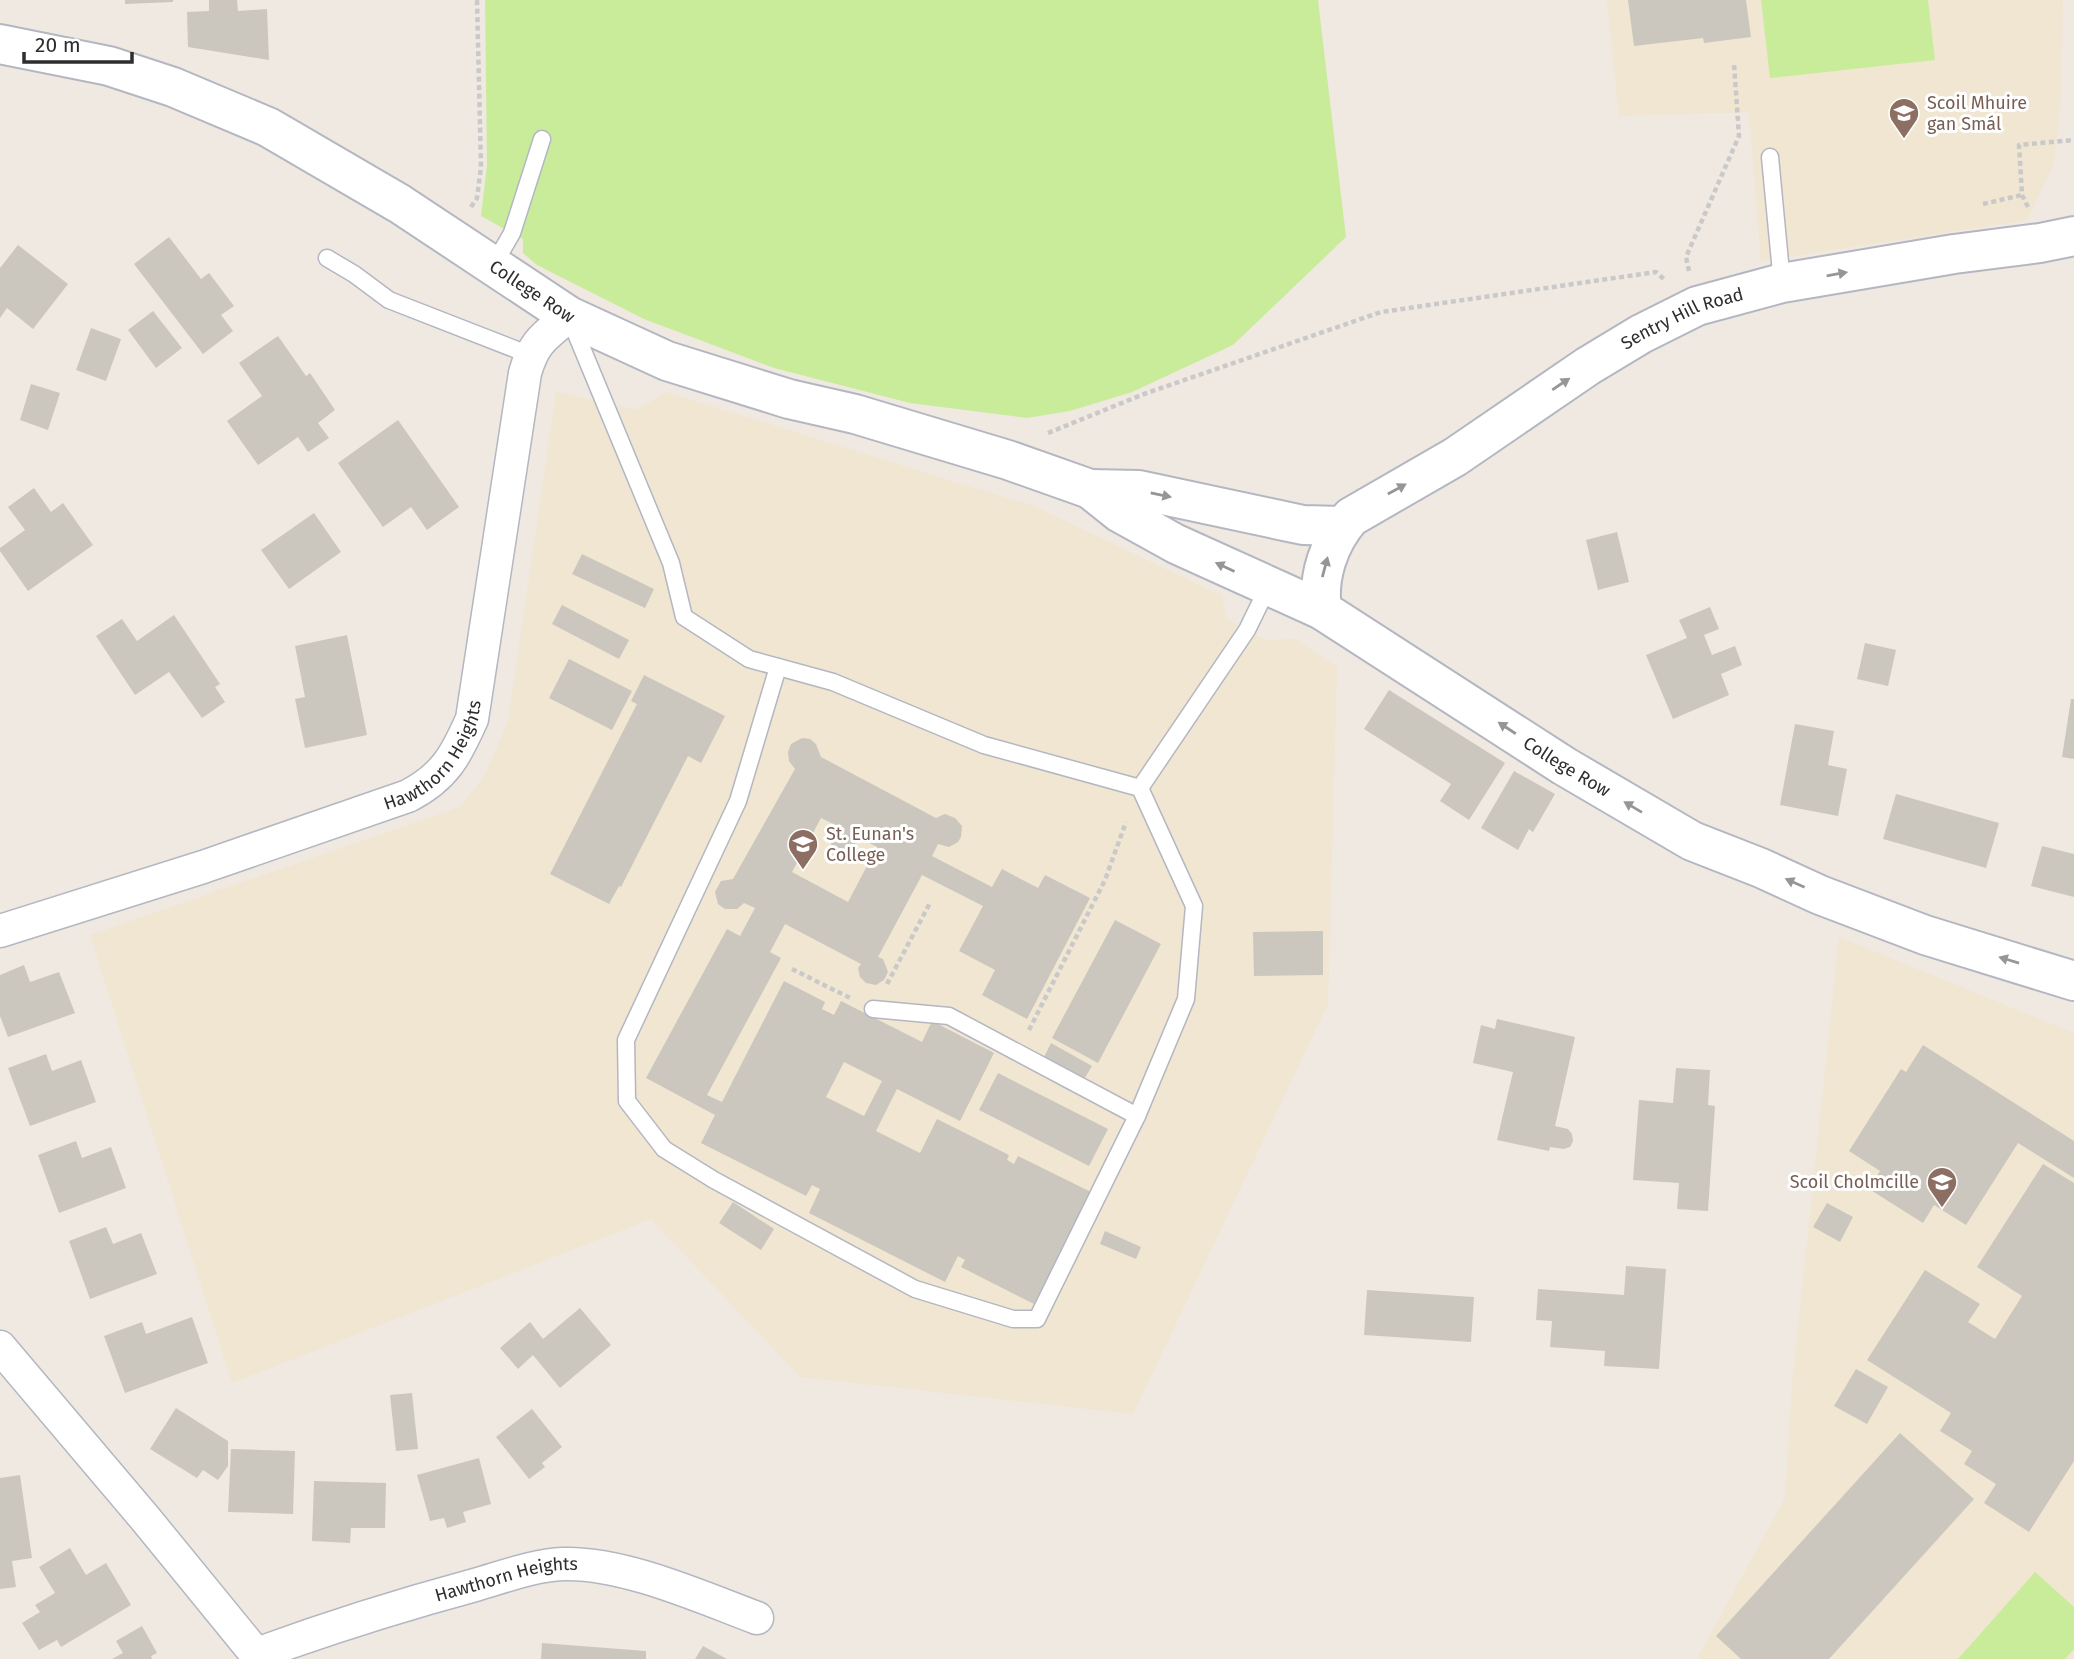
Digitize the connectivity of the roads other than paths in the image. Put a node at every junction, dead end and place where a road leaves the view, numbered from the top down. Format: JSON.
{"nodes":[{"id":1,"x":0,"y":44,"type":"edge"},
{"id":2,"x":542,"y":139,"type":"dead end"},
{"id":3,"x":1770,"y":157,"type":"dead end"},
{"id":4,"x":2074,"y":236,"type":"edge"},
{"id":5,"x":327,"y":258,"type":"dead end"},
{"id":6,"x":493,"y":266,"type":"junction"},
{"id":7,"x":1782,"y":283,"type":"junction"},
{"id":8,"x":569,"y":316,"type":"junction"},
{"id":9,"x":530,"y":355,"type":"junction"},
{"id":10,"x":1090,"y":489,"type":"junction"},
{"id":11,"x":1343,"y":526,"type":"junction"},
{"id":12,"x":1268,"y":587,"type":"junction"},
{"id":13,"x":1322,"y":610,"type":"junction"},
{"id":14,"x":778,"y":667,"type":"junction"},
{"id":15,"x":1140,"y":788,"type":"junction"},
{"id":16,"x":0,"y":931,"type":"edge"},
{"id":17,"x":2074,"y":981,"type":"edge"},
{"id":18,"x":873,"y":1009,"type":"road end"},
{"id":19,"x":1137,"y":1116,"type":"junction"},
{"id":20,"x":0,"y":1347,"type":"edge"},
{"id":21,"x":757,"y":1618,"type":"dead end"},
{"id":22,"x":258,"y":1657,"type":"edge"}],
"edges":[{"from":1,"to":6,"type":"street","name":"College Row"},
{"from":2,"to":6,"type":"lane"},
{"from":3,"to":7,"type":"lane"},
{"from":7,"to":4,"type":"street","name":"Sentry Hill Road","one_way":true},
{"from":5,"to":9,"type":"lane"},
{"from":6,"to":8,"type":"street","name":"College Row"},
{"from":11,"to":7,"type":"street","name":"Sentry Hill Road","one_way":true},
{"from":8,"to":9,"type":"street","name":"Hawthorn Heights"},
{"from":8,"to":10,"type":"street","name":"College Row"},
{"from":8,"to":14,"type":"lane"},
{"from":9,"to":16,"type":"street","name":"Hawthorn Heights"},
{"from":10,"to":11,"type":"street","name":"College Row","one_way":true},
{"from":12,"to":10,"type":"street","name":"College Row","one_way":true},
{"from":13,"to":11,"type":"street","one_way":true},
{"from":12,"to":13,"type":"street","name":"College Row"},
{"from":12,"to":15,"type":"lane"},
{"from":17,"to":13,"type":"street","name":"College Row","one_way":true},
{"from":14,"to":15,"type":"lane"},
{"from":14,"to":19,"type":"lane"},
{"from":15,"to":19,"type":"lane"},
{"from":18,"to":19,"type":"lane"},
{"from":20,"to":22,"type":"street","name":"Hawthorn Heights"},
{"from":21,"to":22,"type":"street","name":"Hawthorn Heights"}]}
